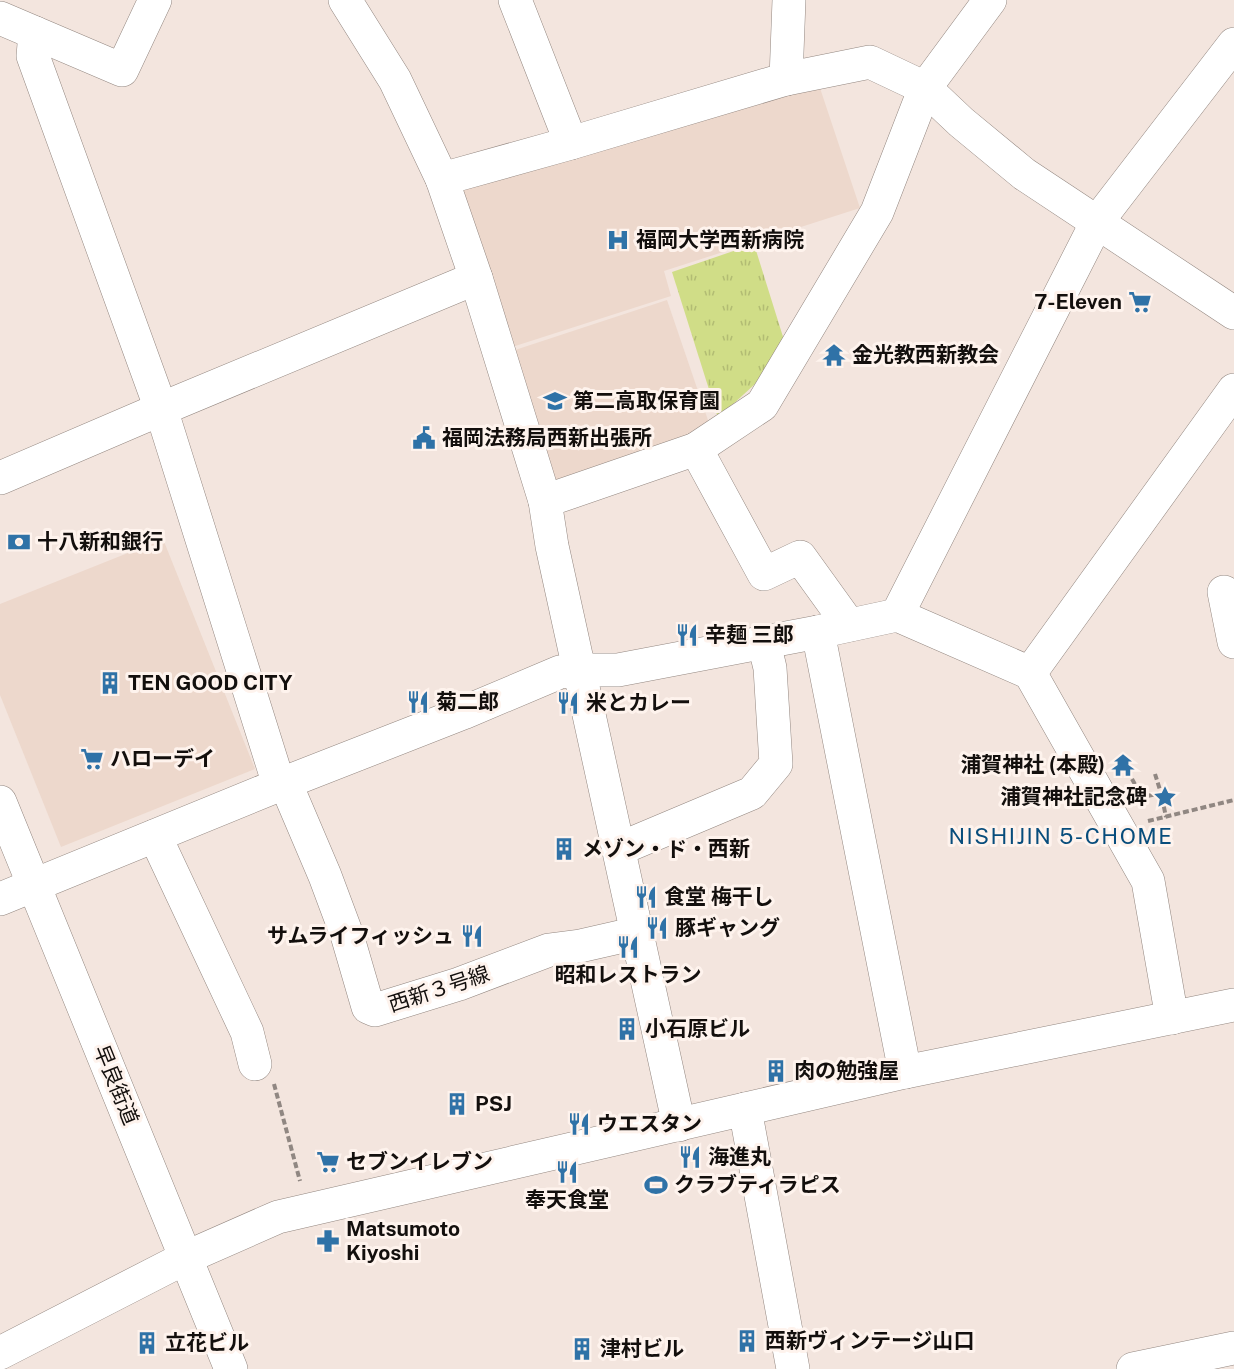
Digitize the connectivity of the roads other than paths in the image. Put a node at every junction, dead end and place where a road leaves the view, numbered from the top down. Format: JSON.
{"nodes":[{"id":1,"x":154,"y":0,"type":"edge"},
{"id":2,"x":345,"y":0,"type":"edge"},
{"id":3,"x":515,"y":0,"type":"edge"},
{"id":4,"x":789,"y":0,"type":"edge"},
{"id":5,"x":990,"y":0,"type":"edge"},
{"id":6,"x":0,"y":18,"type":"edge"},
{"id":7,"x":35,"y":33,"type":"junction"},
{"id":8,"x":1234,"y":44,"type":"edge"},
{"id":9,"x":786,"y":79,"type":"junction"},
{"id":10,"x":925,"y":88,"type":"junction"},
{"id":11,"x":571,"y":143,"type":"junction"},
{"id":12,"x":442,"y":179,"type":"junction"},
{"id":13,"x":1098,"y":222,"type":"junction"},
{"id":14,"x":476,"y":278,"type":"junction"},
{"id":15,"x":1234,"y":313,"type":"edge"},
{"id":16,"x":1234,"y":390,"type":"edge"},
{"id":17,"x":161,"y":409,"type":"junction"},
{"id":18,"x":696,"y":448,"type":"junction"},
{"id":19,"x":0,"y":478,"type":"edge"},
{"id":20,"x":545,"y":501,"type":"junction"},
{"id":21,"x":1224,"y":592,"type":"dead end"},
{"id":22,"x":897,"y":615,"type":"junction"},
{"id":23,"x":849,"y":625,"type":"junction"},
{"id":24,"x":818,"y":633,"type":"junction"},
{"id":25,"x":1234,"y":642,"type":"edge"},
{"id":26,"x":764,"y":643,"type":"junction"},
{"id":27,"x":580,"y":670,"type":"junction"},
{"id":28,"x":1030,"y":673,"type":"junction"},
{"id":29,"x":282,"y":784,"type":"junction"},
{"id":30,"x":0,"y":802,"type":"edge"},
{"id":31,"x":155,"y":836,"type":"junction"},
{"id":32,"x":619,"y":849,"type":"junction"},
{"id":33,"x":34,"y":885,"type":"junction"},
{"id":34,"x":0,"y":899,"type":"edge"},
{"id":35,"x":637,"y":933,"type":"junction"},
{"id":36,"x":1234,"y":1005,"type":"edge"},
{"id":37,"x":1172,"y":1018,"type":"junction"},
{"id":38,"x":255,"y":1064,"type":"road end"},
{"id":39,"x":905,"y":1072,"type":"junction"},
{"id":40,"x":745,"y":1109,"type":"junction"},
{"id":41,"x":679,"y":1125,"type":"junction"},
{"id":42,"x":187,"y":1257,"type":"junction"},
{"id":43,"x":1234,"y":1348,"type":"edge"},
{"id":44,"x":0,"y":1353,"type":"edge"},
{"id":45,"x":231,"y":1369,"type":"edge"},
{"id":46,"x":793,"y":1369,"type":"edge"},
{"id":47,"x":1133,"y":1369,"type":"edge"}],
"edges":[{"from":1,"to":7,"type":"street"},
{"from":2,"to":12,"type":"street"},
{"from":3,"to":11,"type":"street"},
{"from":4,"to":9,"type":"street"},
{"from":5,"to":10,"type":"street"},
{"from":6,"to":7,"type":"street"},
{"from":7,"to":17,"type":"street"},
{"from":8,"to":13,"type":"street"},
{"from":9,"to":10,"type":"street"},
{"from":9,"to":11,"type":"street"},
{"from":10,"to":13,"type":"street"},
{"from":10,"to":18,"type":"street"},
{"from":11,"to":12,"type":"street"},
{"from":12,"to":14,"type":"street"},
{"from":13,"to":15,"type":"street"},
{"from":13,"to":22,"type":"street"},
{"from":14,"to":17,"type":"street"},
{"from":14,"to":20,"type":"street"},
{"from":16,"to":28,"type":"street"},
{"from":17,"to":19,"type":"street"},
{"from":17,"to":29,"type":"street"},
{"from":18,"to":20,"type":"street"},
{"from":18,"to":23,"type":"street"},
{"from":20,"to":27,"type":"street"},
{"from":21,"to":25,"type":"street"},
{"from":22,"to":23,"type":"street"},
{"from":22,"to":28,"type":"street"},
{"from":23,"to":24,"type":"street"},
{"from":24,"to":26,"type":"street"},
{"from":24,"to":39,"type":"street"},
{"from":26,"to":27,"type":"street"},
{"from":26,"to":32,"type":"street"},
{"from":27,"to":29,"type":"street"},
{"from":27,"to":32,"type":"street"},
{"from":28,"to":37,"type":"street"},
{"from":29,"to":31,"type":"street"},
{"from":29,"to":35,"type":"street","name":"西新３号線"},
{"from":30,"to":33,"type":"street","name":"早良街道"},
{"from":31,"to":33,"type":"street"},
{"from":31,"to":38,"type":"street"},
{"from":32,"to":35,"type":"street"},
{"from":33,"to":34,"type":"street"},
{"from":33,"to":42,"type":"street","name":"早良街道"},
{"from":35,"to":41,"type":"street"},
{"from":36,"to":37,"type":"street"},
{"from":37,"to":39,"type":"street"},
{"from":39,"to":40,"type":"street"},
{"from":40,"to":41,"type":"street"},
{"from":40,"to":46,"type":"street"},
{"from":41,"to":42,"type":"street"},
{"from":42,"to":44,"type":"street"},
{"from":42,"to":45,"type":"street","name":"早良街道"},
{"from":43,"to":47,"type":"street"}]}
